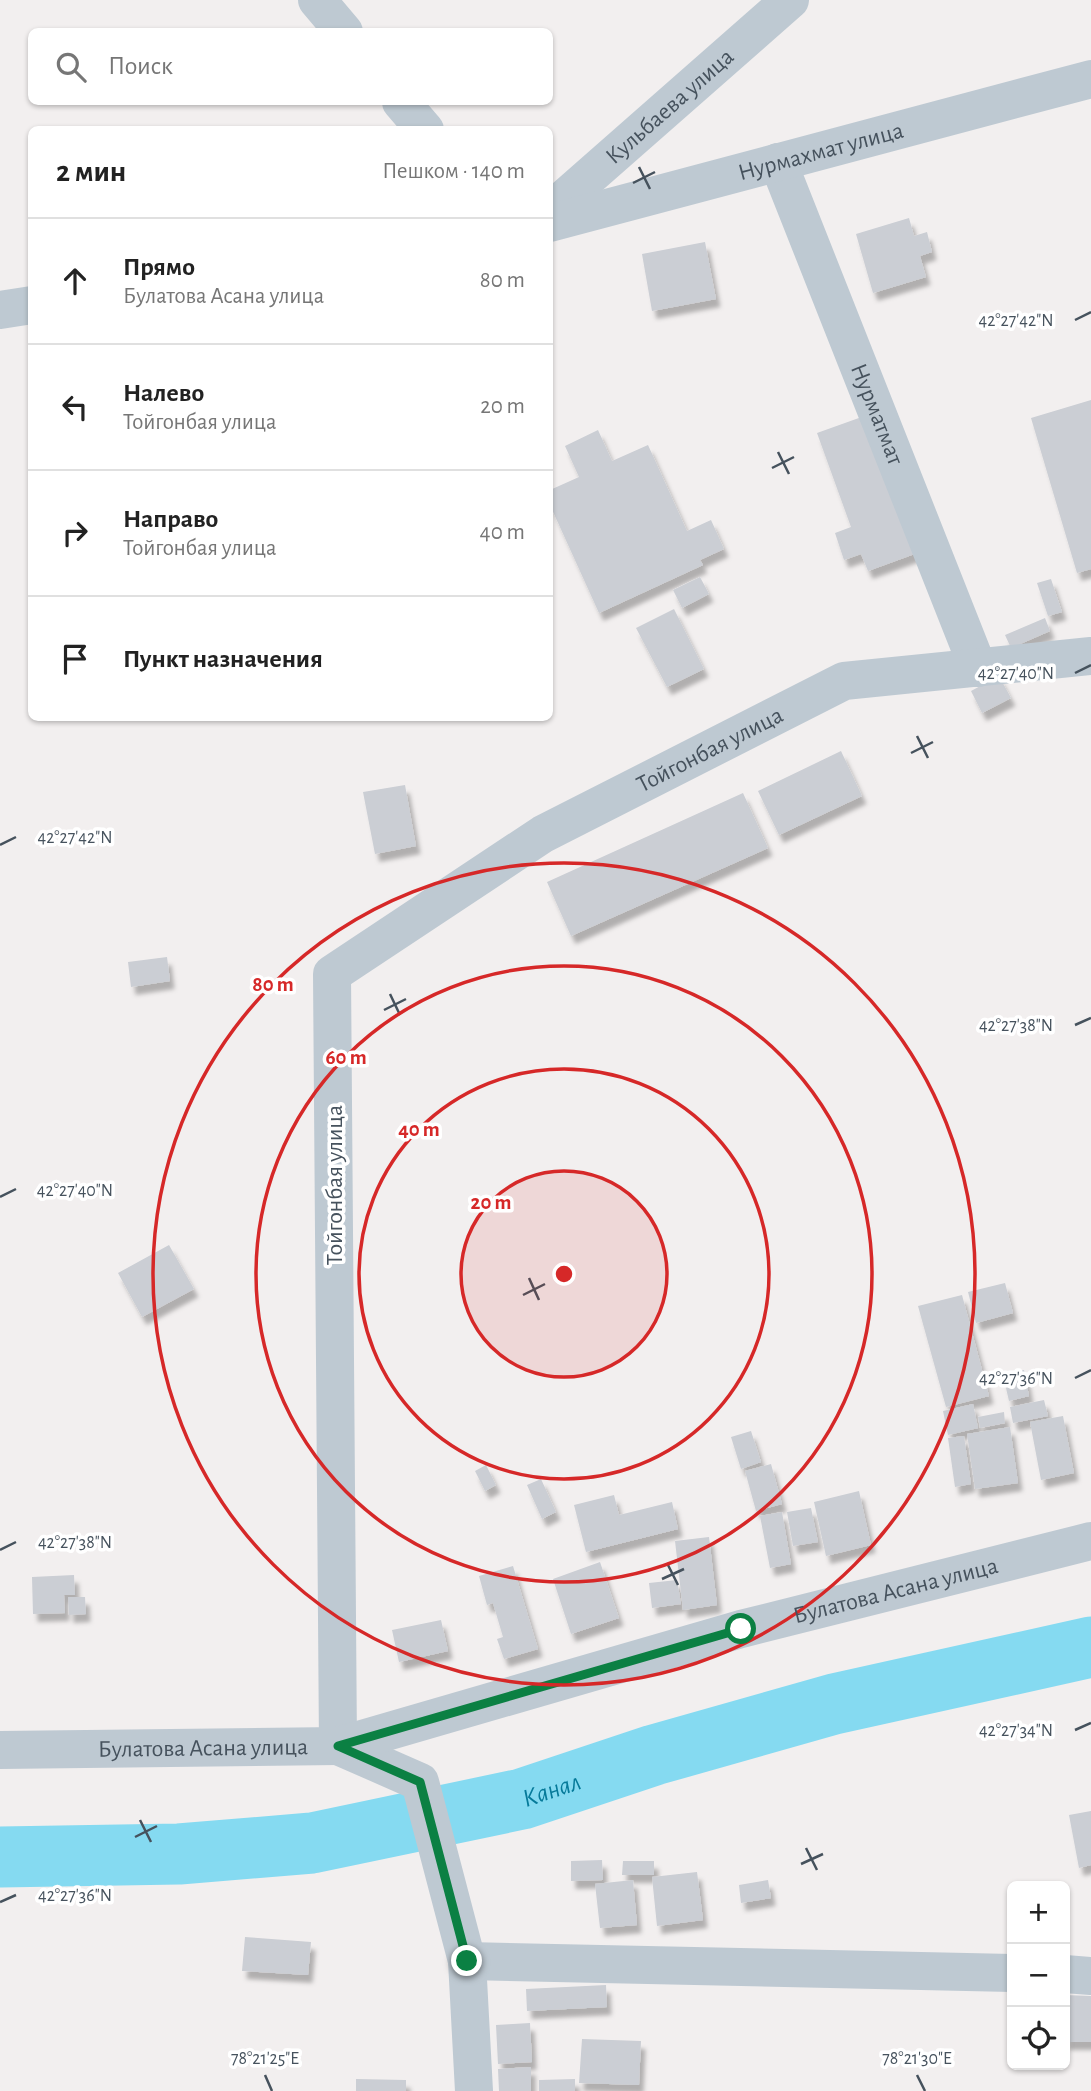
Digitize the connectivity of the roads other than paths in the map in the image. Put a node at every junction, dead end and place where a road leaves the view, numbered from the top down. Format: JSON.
{"nodes":[{"id":1,"x":317,"y":0,"type":"edge"},
{"id":2,"x":790,"y":0,"type":"edge"},
{"id":3,"x":341,"y":28,"type":"edge"},
{"id":4,"x":1091,"y":79,"type":"edge"},
{"id":5,"x":404,"y":105,"type":"edge"},
{"id":6,"x":422,"y":126,"type":"edge"},
{"id":7,"x":778,"y":162,"type":"junction"},
{"id":8,"x":553,"y":208,"type":"edge"},
{"id":9,"x":553,"y":222,"type":"edge"},
{"id":10,"x":28,"y":306,"type":"edge"},
{"id":11,"x":0,"y":310,"type":"edge"},
{"id":12,"x":1091,"y":656,"type":"edge"},
{"id":13,"x":978,"y":667,"type":"junction"},
{"id":14,"x":1091,"y":1541,"type":"edge"},
{"id":15,"x":338,"y":1746,"type":"junction"},
{"id":16,"x":0,"y":1751,"type":"edge"},
{"id":17,"x":467,"y":1961,"type":"junction"},
{"id":18,"x":1007,"y":1973,"type":"edge"},
{"id":19,"x":1070,"y":1974,"type":"edge"},
{"id":20,"x":1091,"y":1976,"type":"edge"},
{"id":21,"x":474,"y":2091,"type":"edge"}],
"edges":[{"from":1,"to":3,"type":"street"},
{"from":2,"to":8,"type":"street","name":"Кульбаева улица"},
{"from":4,"to":7,"type":"street","name":"Нурмахмат улица"},
{"from":5,"to":6,"type":"street"},
{"from":7,"to":9,"type":"street","name":"Нурмахмат улица"},
{"from":7,"to":13,"type":"street","name":"Нурматмат"},
{"from":10,"to":11,"type":"street"},
{"from":12,"to":13,"type":"street","name":"Тойгонбая улица"},
{"from":13,"to":15,"type":"street","name":"Тойгонбая улица"},
{"from":14,"to":15,"type":"street","name":"Булатова Асана улица"},
{"from":15,"to":16,"type":"street","name":"Булатова Асана улица"},
{"from":15,"to":17,"type":"street"},
{"from":17,"to":18,"type":"street"},
{"from":17,"to":21,"type":"street"},
{"from":19,"to":20,"type":"street"}]}
